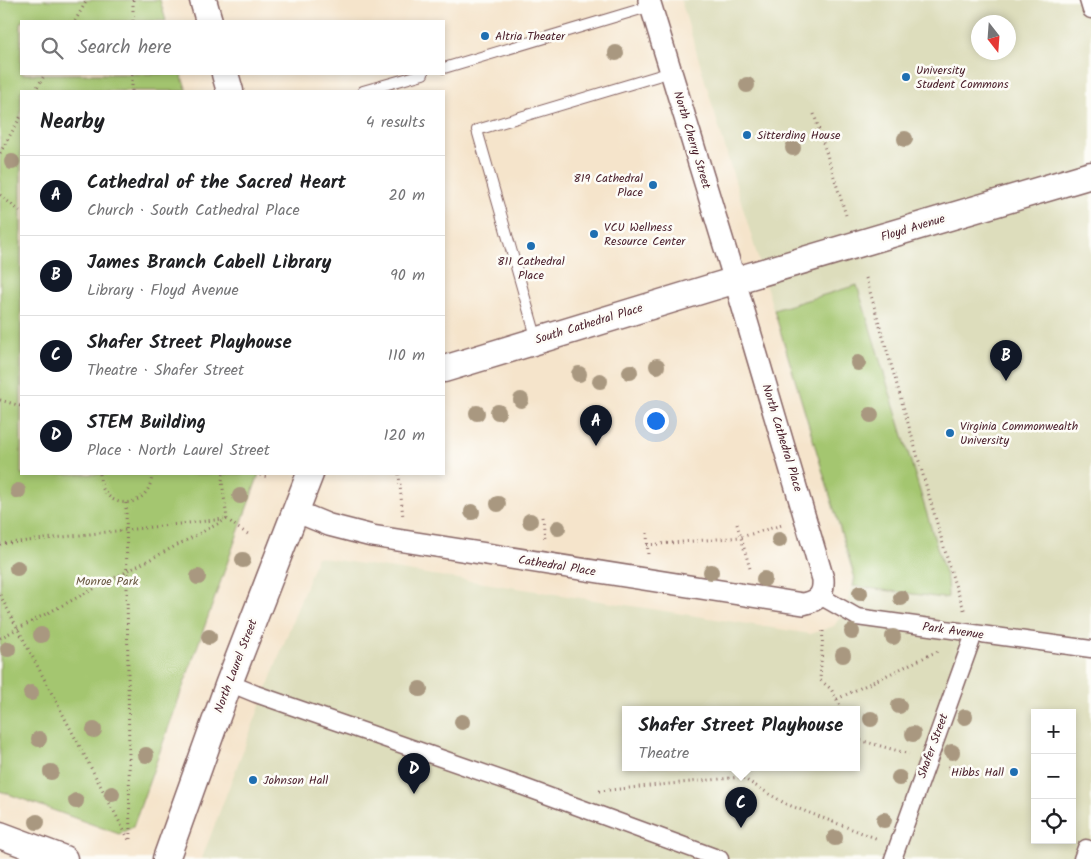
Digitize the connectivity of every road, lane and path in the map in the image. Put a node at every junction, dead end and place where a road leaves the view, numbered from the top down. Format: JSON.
{"nodes":[{"id":1,"x":87,"y":0,"type":"edge"},
{"id":2,"x":133,"y":0,"type":"edge"},
{"id":3,"x":202,"y":0,"type":"edge"},
{"id":4,"x":1088,"y":0,"type":"edge"},
{"id":5,"x":650,"y":3,"type":"edge"},
{"id":6,"x":1091,"y":10,"type":"edge"},
{"id":7,"x":76,"y":20,"type":"edge"},
{"id":8,"x":133,"y":20,"type":"edge"},
{"id":9,"x":209,"y":20,"type":"edge"},
{"id":10,"x":445,"y":68,"type":"edge"},
{"id":11,"x":671,"y":72,"type":"junction"},
{"id":12,"x":44,"y":75,"type":"edge"},
{"id":13,"x":132,"y":75,"type":"edge"},
{"id":14,"x":225,"y":75,"type":"edge"},
{"id":15,"x":419,"y":75,"type":"edge"},
{"id":16,"x":36,"y":90,"type":"edge"},
{"id":17,"x":132,"y":90,"type":"edge"},
{"id":18,"x":230,"y":90,"type":"edge"},
{"id":19,"x":367,"y":90,"type":"edge"},
{"id":20,"x":814,"y":114,"type":"dead end"},
{"id":21,"x":20,"y":118,"type":"edge"},
{"id":22,"x":0,"y":153,"type":"edge"},
{"id":23,"x":1091,"y":175,"type":"edge"},
{"id":24,"x":0,"y":195,"type":"edge"},
{"id":25,"x":20,"y":211,"type":"edge"},
{"id":26,"x":846,"y":215,"type":"dead end"},
{"id":27,"x":866,"y":278,"type":"dead end"},
{"id":28,"x":735,"y":281,"type":"junction"},
{"id":29,"x":537,"y":340,"type":"junction"},
{"id":30,"x":445,"y":369,"type":"edge"},
{"id":31,"x":0,"y":400,"type":"edge"},
{"id":32,"x":20,"y":406,"type":"edge"},
{"id":33,"x":100,"y":475,"type":"edge"},
{"id":34,"x":152,"y":475,"type":"edge"},
{"id":35,"x":223,"y":475,"type":"edge"},
{"id":36,"x":259,"y":475,"type":"edge"},
{"id":37,"x":310,"y":475,"type":"edge"},
{"id":38,"x":398,"y":475,"type":"edge"},
{"id":39,"x":268,"y":477,"type":"dead end"},
{"id":40,"x":126,"y":503,"type":"junction"},
{"id":41,"x":295,"y":511,"type":"junction"},
{"id":42,"x":403,"y":512,"type":"dead end"},
{"id":43,"x":543,"y":517,"type":"dead end"},
{"id":44,"x":227,"y":519,"type":"junction"},
{"id":45,"x":738,"y":524,"type":"dead end"},
{"id":46,"x":782,"y":524,"type":"dead end"},
{"id":47,"x":126,"y":530,"type":"junction"},
{"id":48,"x":647,"y":533,"type":"dead end"},
{"id":49,"x":248,"y":534,"type":"dead end"},
{"id":50,"x":741,"y":537,"type":"junction"},
{"id":51,"x":545,"y":540,"type":"dead end"},
{"id":52,"x":0,"y":544,"type":"edge"},
{"id":53,"x":647,"y":544,"type":"junction"},
{"id":54,"x":648,"y":557,"type":"dead end"},
{"id":55,"x":127,"y":571,"type":"junction"},
{"id":56,"x":751,"y":573,"type":"dead end"},
{"id":57,"x":954,"y":582,"type":"dead end"},
{"id":58,"x":0,"y":595,"type":"edge"},
{"id":59,"x":820,"y":596,"type":"junction"},
{"id":60,"x":18,"y":629,"type":"junction"},
{"id":61,"x":823,"y":631,"type":"dead end"},
{"id":62,"x":974,"y":634,"type":"junction"},
{"id":63,"x":0,"y":638,"type":"edge"},
{"id":64,"x":1091,"y":649,"type":"edge"},
{"id":65,"x":229,"y":683,"type":"junction"},
{"id":66,"x":837,"y":699,"type":"junction"},
{"id":67,"x":840,"y":706,"type":"edge"},
{"id":68,"x":860,"y":740,"type":"edge"},
{"id":69,"x":928,"y":760,"type":"junction"},
{"id":70,"x":980,"y":778,"type":"dead end"},
{"id":71,"x":596,"y":791,"type":"dead end"},
{"id":72,"x":0,"y":836,"type":"edge"},
{"id":73,"x":1091,"y":850,"type":"edge"},
{"id":74,"x":895,"y":853,"type":"edge"},
{"id":75,"x":64,"y":859,"type":"edge"},
{"id":76,"x":166,"y":859,"type":"edge"},
{"id":77,"x":720,"y":859,"type":"edge"},
{"id":78,"x":1082,"y":859,"type":"edge"}],
"edges":[{"from":1,"to":7,"type":"path"},
{"from":2,"to":8,"type":"path"},
{"from":3,"to":9,"type":"street"},
{"from":4,"to":6,"type":"street"},
{"from":5,"to":10,"type":"lane"},
{"from":5,"to":11,"type":"street","name":"North Cherry Street"},
{"from":11,"to":28,"type":"street","name":"North Cherry Street"},
{"from":11,"to":29,"type":"lane"},
{"from":12,"to":16,"type":"path"},
{"from":13,"to":17,"type":"path"},
{"from":14,"to":18,"type":"street"},
{"from":15,"to":19,"type":"lane"},
{"from":20,"to":26,"type":"path"},
{"from":21,"to":22,"type":"path"},
{"from":23,"to":28,"type":"street","name":"Floyd Avenue"},
{"from":24,"to":25,"type":"path"},
{"from":27,"to":57,"type":"path"},
{"from":28,"to":29,"type":"street","name":"South Cathedral Place"},
{"from":28,"to":59,"type":"street","name":"North Cathedral Place"},
{"from":29,"to":30,"type":"street","name":"South Cathedral Place"},
{"from":31,"to":32,"type":"path"},
{"from":33,"to":40,"type":"path"},
{"from":34,"to":40,"type":"path"},
{"from":35,"to":44,"type":"path"},
{"from":36,"to":39,"type":"path"},
{"from":37,"to":41,"type":"street","name":"North Laurel Street"},
{"from":38,"to":42,"type":"path"},
{"from":40,"to":47,"type":"path"},
{"from":41,"to":59,"type":"street","name":"Cathedral Place"},
{"from":41,"to":65,"type":"street","name":"North Laurel Street"},
{"from":43,"to":51,"type":"path"},
{"from":44,"to":47,"type":"path"},
{"from":44,"to":49,"type":"path"},
{"from":44,"to":55,"type":"path"},
{"from":45,"to":50,"type":"path"},
{"from":46,"to":50,"type":"path"},
{"from":47,"to":52,"type":"path"},
{"from":47,"to":55,"type":"path"},
{"from":48,"to":53,"type":"path"},
{"from":50,"to":53,"type":"path"},
{"from":50,"to":56,"type":"path"},
{"from":53,"to":54,"type":"path"},
{"from":55,"to":60,"type":"path"},
{"from":55,"to":60,"type":"path"},
{"from":58,"to":60,"type":"path"},
{"from":59,"to":62,"type":"street","name":"Park Avenue"},
{"from":60,"to":63,"type":"path"},
{"from":61,"to":66,"type":"path"},
{"from":62,"to":64,"type":"street","name":"Park Avenue"},
{"from":62,"to":66,"type":"path"},
{"from":62,"to":69,"type":"street","name":"Shafer Street"},
{"from":65,"to":76,"type":"street","name":"North Laurel Street"},
{"from":65,"to":77,"type":"street"},
{"from":66,"to":67,"type":"path"},
{"from":68,"to":69,"type":"path"},
{"from":69,"to":70,"type":"path"},
{"from":69,"to":74,"type":"street","name":"Shafer Street"},
{"from":71,"to":74,"type":"path"},
{"from":72,"to":75,"type":"street"},
{"from":73,"to":78,"type":"street"}]}
